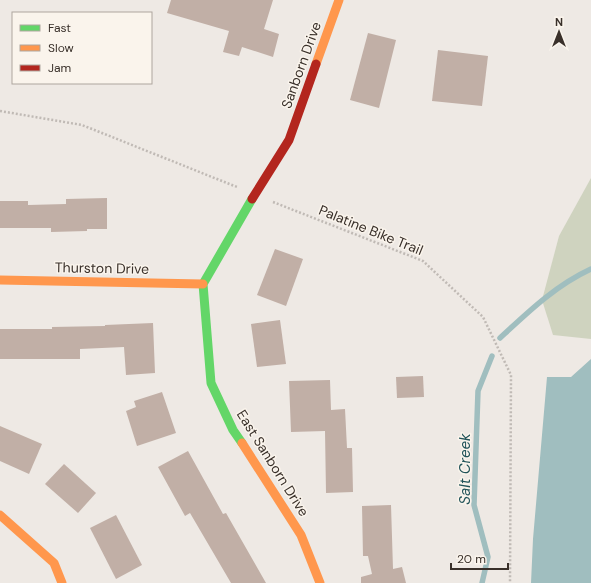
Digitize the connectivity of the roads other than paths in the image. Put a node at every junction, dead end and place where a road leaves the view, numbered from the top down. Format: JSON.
{"nodes":[{"id":1,"x":339,"y":0,"type":"edge"},
{"id":2,"x":0,"y":280,"type":"edge"},
{"id":3,"x":203,"y":284,"type":"junction"},
{"id":4,"x":0,"y":515,"type":"edge"},
{"id":5,"x":62,"y":583,"type":"edge"},
{"id":6,"x":320,"y":583,"type":"edge"}],
"edges":[{"from":1,"to":3,"type":"street","name":"Sanborn Drive"},
{"from":2,"to":3,"type":"street","name":"Thurston Drive"},
{"from":3,"to":6,"type":"street","name":"East Sanborn Drive"},
{"from":4,"to":5,"type":"street"}]}
